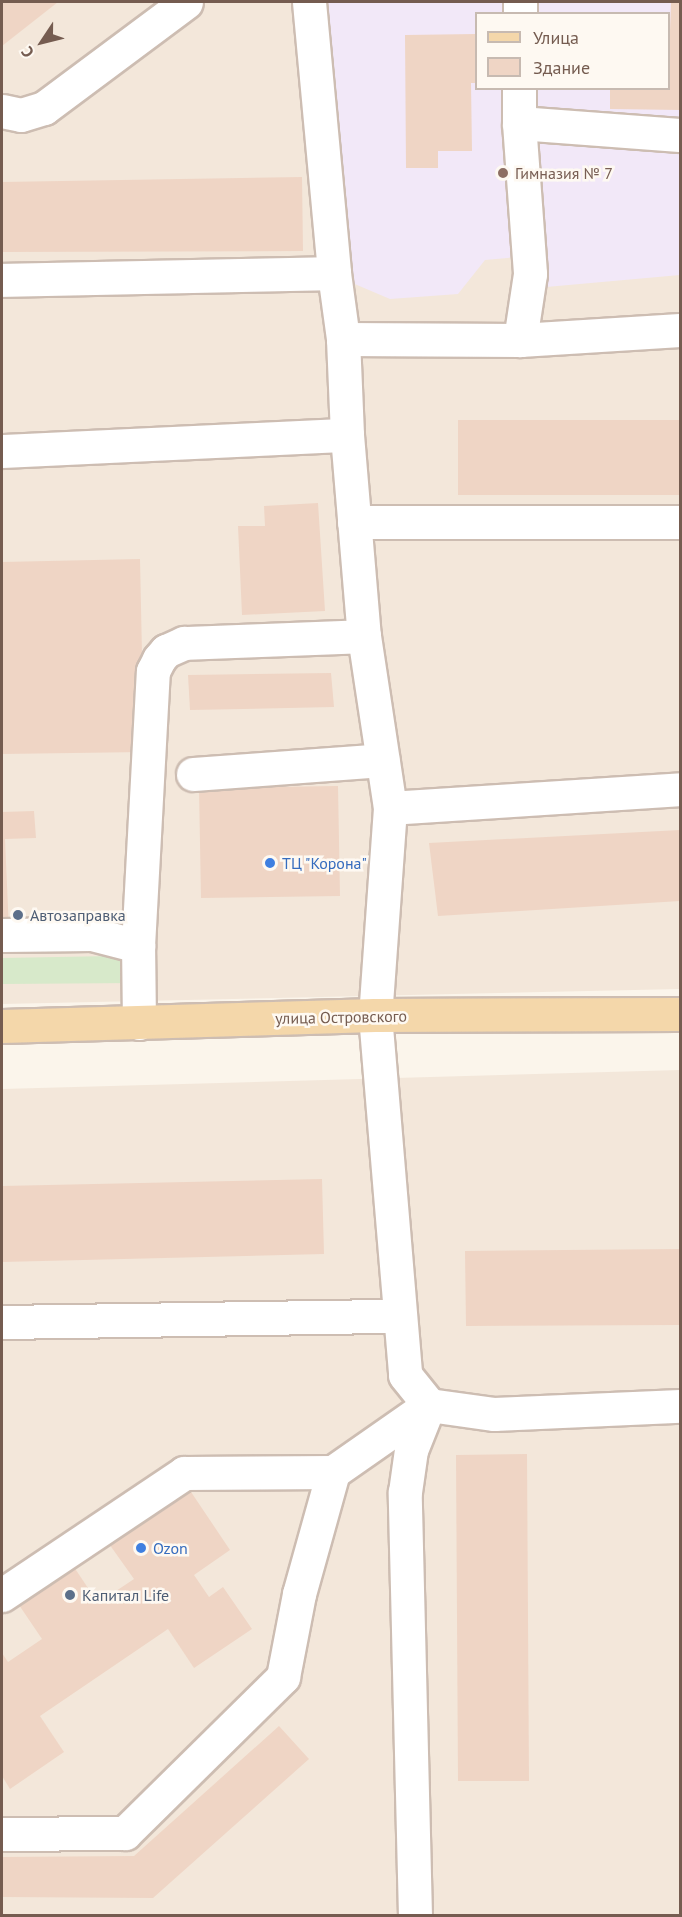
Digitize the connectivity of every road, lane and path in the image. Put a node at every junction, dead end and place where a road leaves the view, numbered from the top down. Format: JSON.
{"nodes":[{"id":1,"x":186,"y":2,"type":"edge"},
{"id":2,"x":309,"y":2,"type":"edge"},
{"id":3,"x":519,"y":90,"type":"edge"},
{"id":4,"x":2,"y":111,"type":"edge"},
{"id":5,"x":519,"y":123,"type":"junction"},
{"id":6,"x":681,"y":135,"type":"edge"},
{"id":7,"x":334,"y":273,"type":"junction"},
{"id":8,"x":2,"y":280,"type":"edge"},
{"id":9,"x":681,"y":330,"type":"edge"},
{"id":10,"x":343,"y":339,"type":"junction"},
{"id":11,"x":520,"y":340,"type":"junction"},
{"id":12,"x":346,"y":435,"type":"junction"},
{"id":13,"x":2,"y":451,"type":"edge"},
{"id":14,"x":354,"y":522,"type":"junction"},
{"id":15,"x":681,"y":522,"type":"edge"},
{"id":16,"x":364,"y":636,"type":"junction"},
{"id":17,"x":382,"y":760,"type":"junction"},
{"id":18,"x":193,"y":774,"type":"dead end"},
{"id":19,"x":681,"y":789,"type":"edge"},
{"id":20,"x":390,"y":808,"type":"junction"},
{"id":21,"x":2,"y":935,"type":"edge"},
{"id":22,"x":138,"y":946,"type":"junction"},
{"id":23,"x":681,"y":1014,"type":"edge"},
{"id":24,"x":375,"y":1015,"type":"junction"},
{"id":25,"x":139,"y":1023,"type":"junction"},
{"id":26,"x":2,"y":1026,"type":"edge"},
{"id":27,"x":398,"y":1316,"type":"junction"},
{"id":28,"x":2,"y":1322,"type":"edge"},
{"id":29,"x":429,"y":1405,"type":"junction"},
{"id":30,"x":681,"y":1406,"type":"edge"},
{"id":31,"x":333,"y":1472,"type":"junction"},
{"id":32,"x":2,"y":1595,"type":"edge"},
{"id":33,"x":2,"y":1834,"type":"edge"},
{"id":34,"x":415,"y":1916,"type":"edge"}],
"edges":[{"from":1,"to":4,"type":"lane"},
{"from":2,"to":7,"type":"lane"},
{"from":3,"to":5,"type":"lane"},
{"from":5,"to":6,"type":"lane"},
{"from":5,"to":11,"type":"lane"},
{"from":7,"to":8,"type":"lane"},
{"from":7,"to":10,"type":"lane"},
{"from":9,"to":11,"type":"lane"},
{"from":10,"to":11,"type":"lane"},
{"from":10,"to":12,"type":"lane"},
{"from":12,"to":13,"type":"lane"},
{"from":12,"to":14,"type":"lane"},
{"from":14,"to":15,"type":"lane"},
{"from":14,"to":16,"type":"lane"},
{"from":16,"to":17,"type":"lane"},
{"from":16,"to":22,"type":"lane"},
{"from":17,"to":18,"type":"lane"},
{"from":17,"to":20,"type":"lane"},
{"from":19,"to":20,"type":"lane"},
{"from":20,"to":24,"type":"lane"},
{"from":21,"to":22,"type":"lane"},
{"from":22,"to":25,"type":"lane"},
{"from":23,"to":24,"type":"main road","name":"улица Островского"},
{"from":24,"to":25,"type":"main road","name":"улица Островского"},
{"from":24,"to":27,"type":"lane"},
{"from":25,"to":26,"type":"main road","name":"улица Островского"},
{"from":27,"to":28,"type":"lane"},
{"from":27,"to":29,"type":"lane"},
{"from":29,"to":30,"type":"lane"},
{"from":29,"to":31,"type":"lane"},
{"from":29,"to":34,"type":"lane"},
{"from":31,"to":32,"type":"lane"},
{"from":31,"to":33,"type":"lane"}]}
